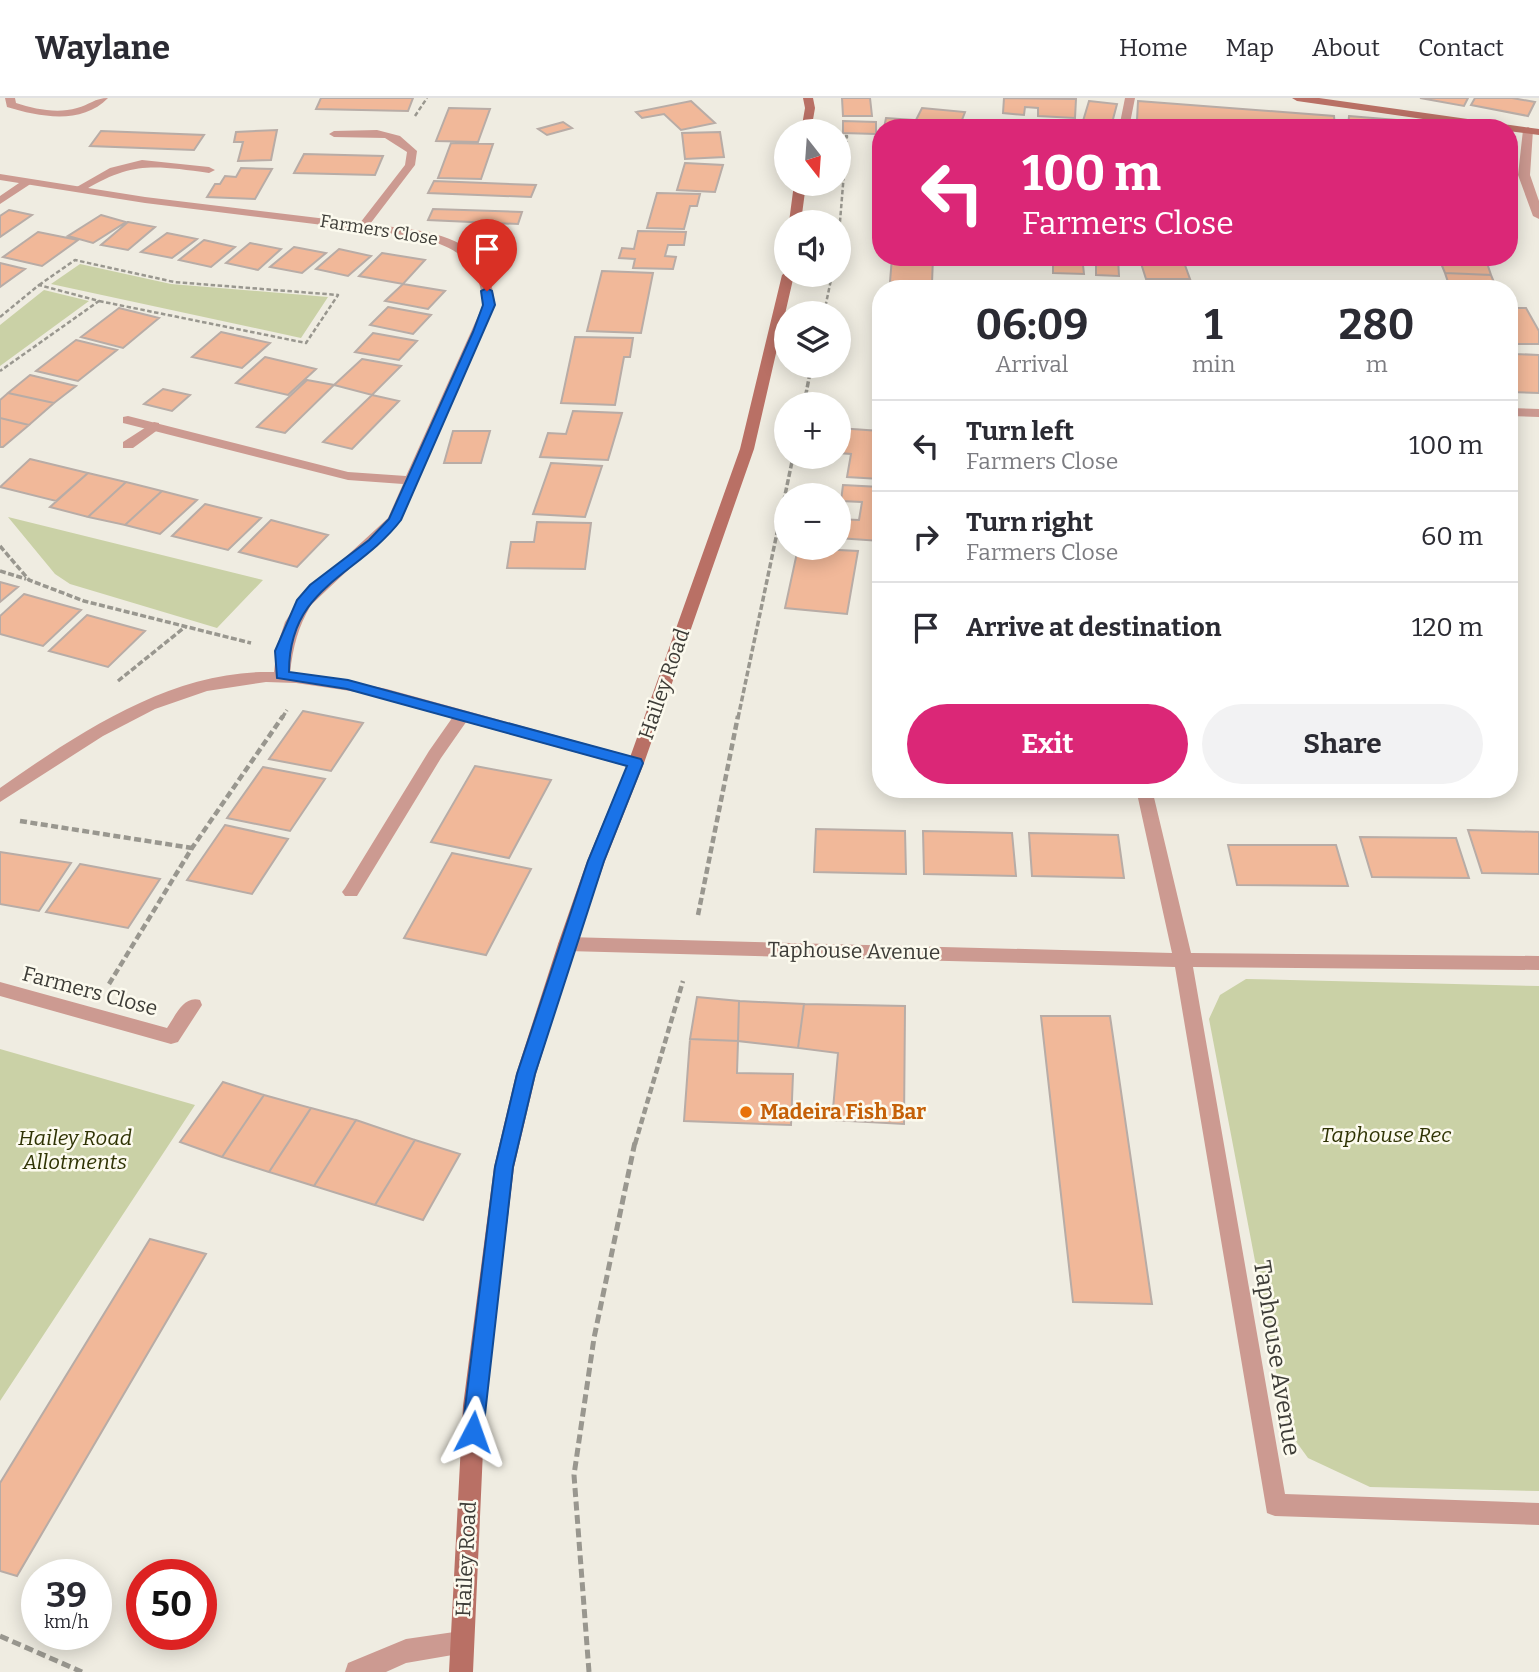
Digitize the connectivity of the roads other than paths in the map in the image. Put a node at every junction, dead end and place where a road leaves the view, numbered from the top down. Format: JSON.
{"nodes":[{"id":1,"x":10,"y":98,"type":"edge"},
{"id":2,"x":103,"y":98,"type":"edge"},
{"id":3,"x":807,"y":98,"type":"edge"},
{"id":4,"x":1130,"y":98,"type":"edge"},
{"id":5,"x":1297,"y":98,"type":"edge"},
{"id":6,"x":808,"y":119,"type":"edge"},
{"id":7,"x":1126,"y":119,"type":"edge"},
{"id":8,"x":1448,"y":119,"type":"edge"},
{"id":9,"x":1534,"y":131,"type":"edge"},
{"id":10,"x":334,"y":134,"type":"dead end"},
{"id":11,"x":209,"y":170,"type":"dead end"},
{"id":12,"x":0,"y":177,"type":"edge"},
{"id":13,"x":26,"y":183,"type":"junction"},
{"id":14,"x":81,"y":188,"type":"junction"},
{"id":15,"x":0,"y":201,"type":"edge"},
{"id":16,"x":1539,"y":216,"type":"edge"},
{"id":17,"x":364,"y":225,"type":"junction"},
{"id":18,"x":785,"y":287,"type":"edge"},
{"id":19,"x":1518,"y":412,"type":"edge"},
{"id":20,"x":1539,"y":412,"type":"edge"},
{"id":21,"x":128,"y":419,"type":"dead end"},
{"id":22,"x":154,"y":426,"type":"junction"},
{"id":23,"x":128,"y":445,"type":"dead end"},
{"id":24,"x":412,"y":481,"type":"junction"},
{"id":25,"x":282,"y":675,"type":"junction"},
{"id":26,"x":463,"y":715,"type":"junction"},
{"id":27,"x":636,"y":763,"type":"junction"},
{"id":28,"x":0,"y":796,"type":"edge"},
{"id":29,"x":1146,"y":798,"type":"edge"},
{"id":30,"x":351,"y":892,"type":"dead end"},
{"id":31,"x":568,"y":944,"type":"junction"},
{"id":32,"x":1184,"y":960,"type":"junction"},
{"id":33,"x":1539,"y":964,"type":"edge"},
{"id":34,"x":0,"y":989,"type":"edge"},
{"id":35,"x":193,"y":1005,"type":"dead end"},
{"id":36,"x":1539,"y":1514,"type":"edge"},
{"id":37,"x":461,"y":1643,"type":"junction"},
{"id":38,"x":357,"y":1672,"type":"edge"},
{"id":39,"x":461,"y":1672,"type":"edge"}],
"edges":[{"from":1,"to":2,"type":"street"},
{"from":3,"to":6,"type":"main road"},
{"from":4,"to":7,"type":"street"},
{"from":5,"to":8,"type":"main road"},
{"from":9,"to":16,"type":"street"},
{"from":10,"to":17,"type":"street"},
{"from":11,"to":14,"type":"street"},
{"from":12,"to":13,"type":"street","name":"Farmers Close"},
{"from":13,"to":14,"type":"street","name":"Farmers Close"},
{"from":13,"to":15,"type":"street"},
{"from":14,"to":17,"type":"street","name":"Farmers Close"},
{"from":17,"to":24,"type":"street","name":"Farmers Close"},
{"from":18,"to":27,"type":"main road","name":"Hailey Road"},
{"from":19,"to":20,"type":"street"},
{"from":21,"to":22,"type":"street"},
{"from":22,"to":23,"type":"street"},
{"from":22,"to":24,"type":"street"},
{"from":24,"to":25,"type":"street","name":"Farmers Close"},
{"from":25,"to":26,"type":"street"},
{"from":25,"to":28,"type":"street"},
{"from":26,"to":27,"type":"street"},
{"from":26,"to":30,"type":"street"},
{"from":27,"to":31,"type":"main road","name":"Hailey Road"},
{"from":29,"to":32,"type":"street","name":"Taphouse Avenue"},
{"from":31,"to":32,"type":"street","name":"Taphouse Avenue"},
{"from":31,"to":37,"type":"main road","name":"Hailey Road"},
{"from":32,"to":33,"type":"street","name":"Taphouse Avenue"},
{"from":32,"to":36,"type":"street","name":"Taphouse Avenue"},
{"from":34,"to":35,"type":"street","name":"Farmers Close"},
{"from":37,"to":38,"type":"street"},
{"from":37,"to":39,"type":"main road","name":"Hailey Road"}]}
